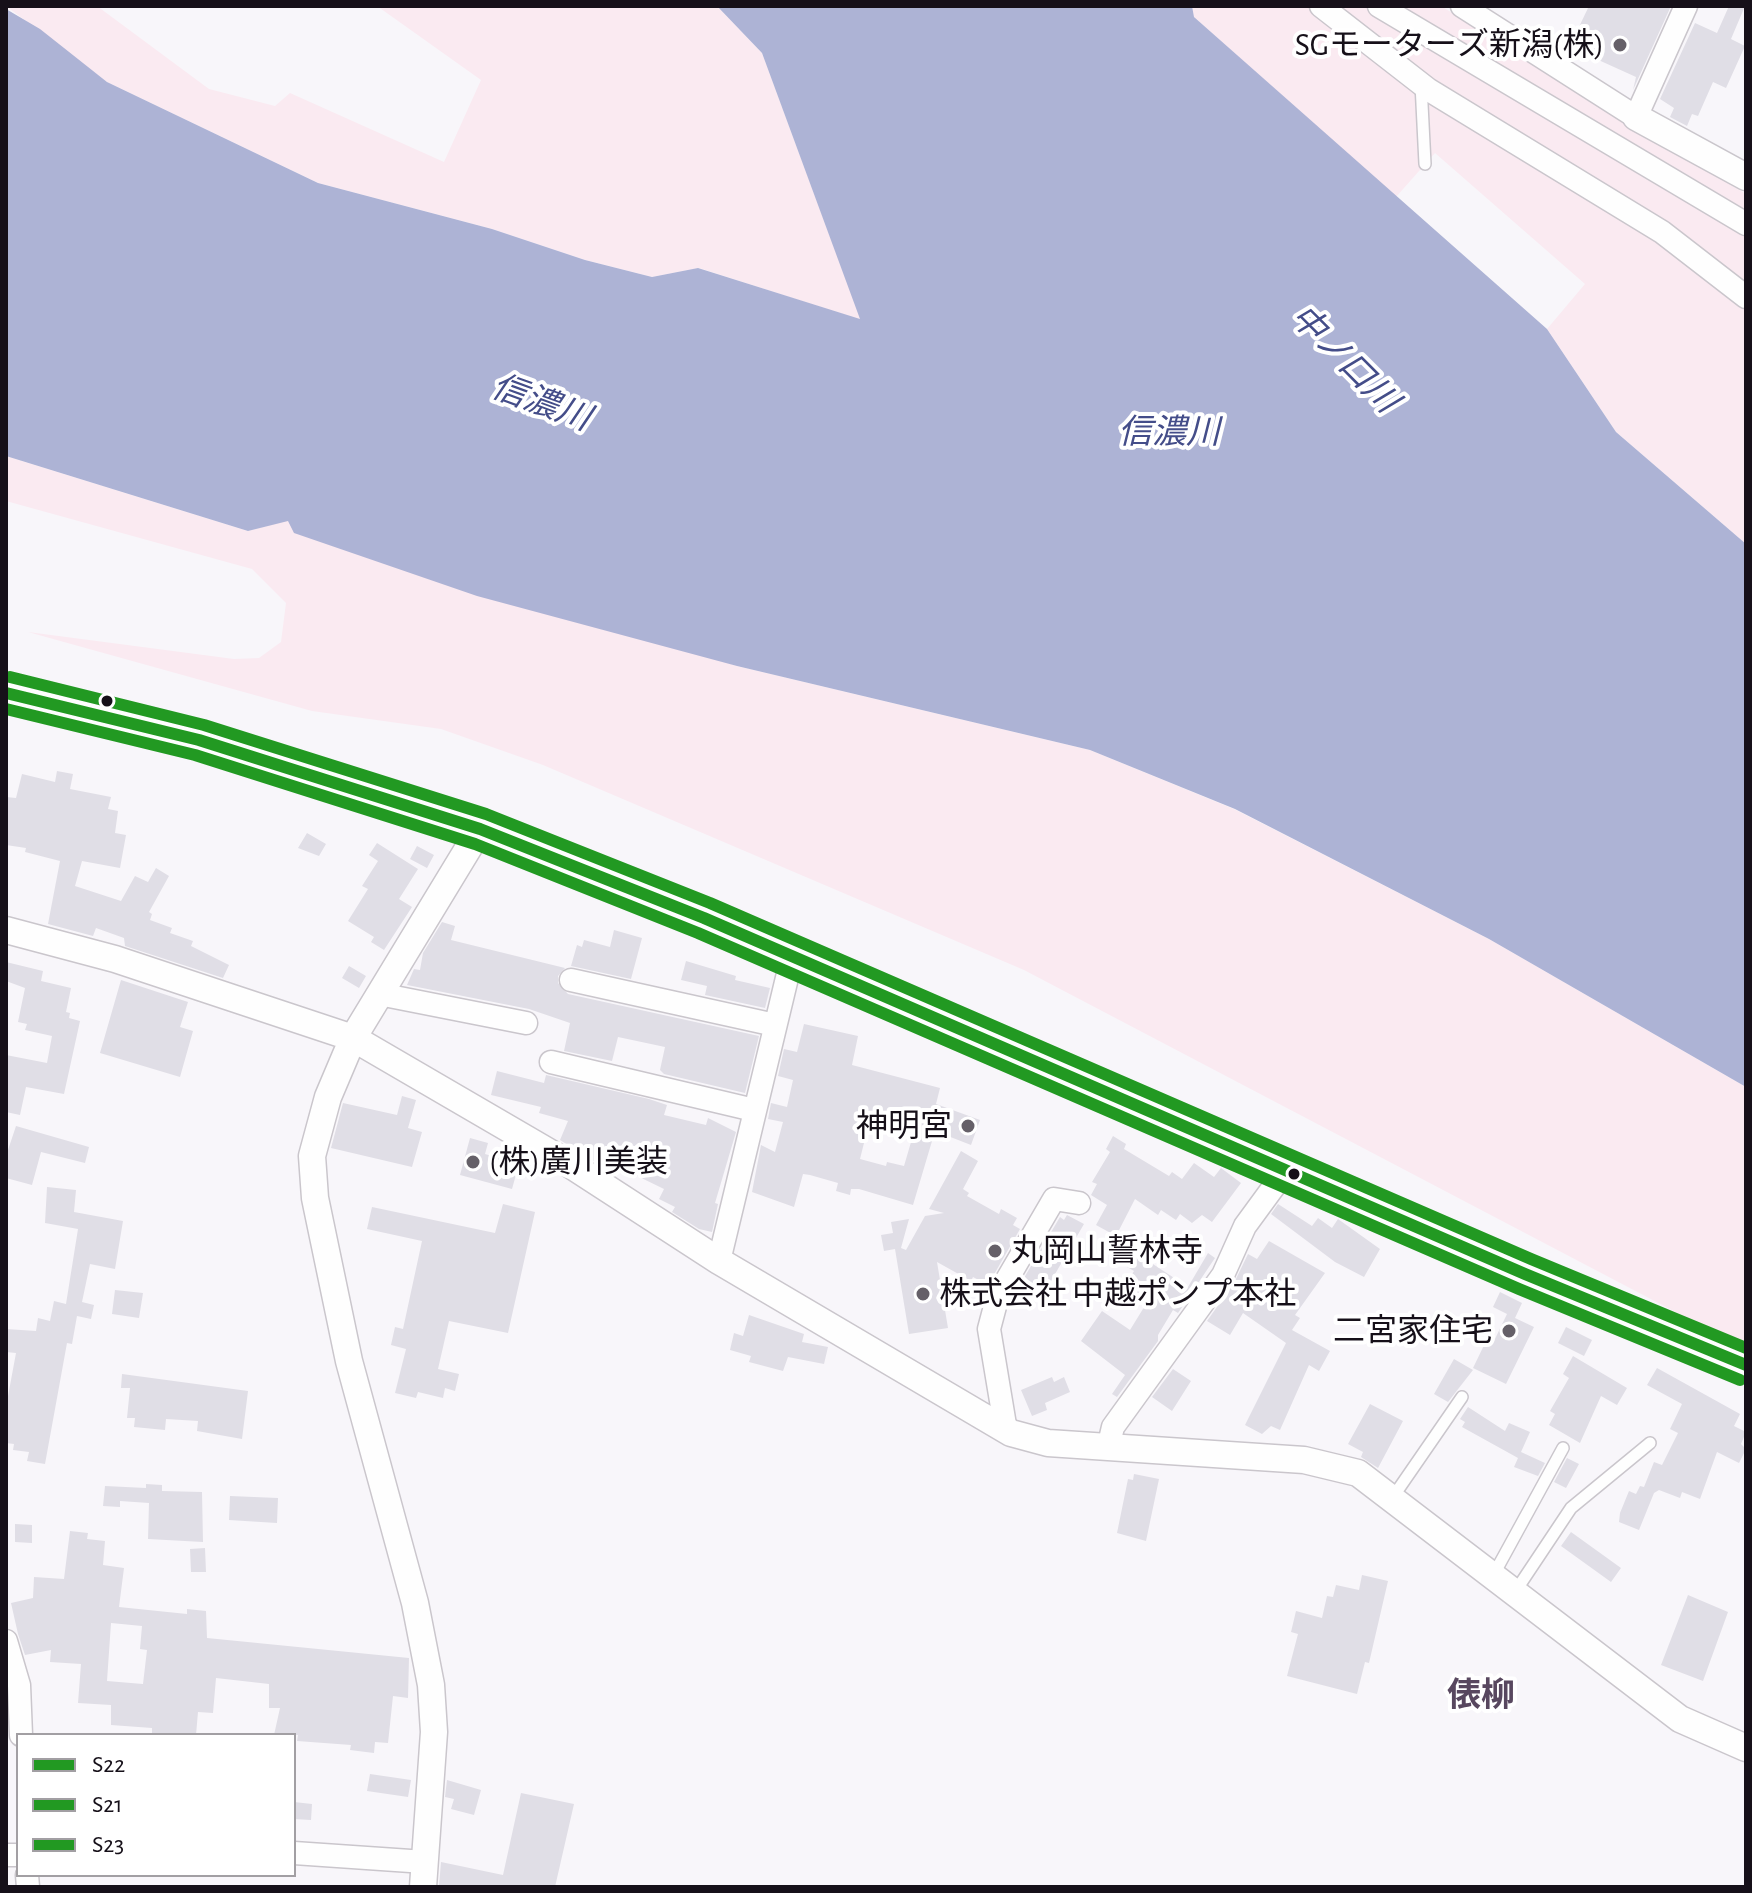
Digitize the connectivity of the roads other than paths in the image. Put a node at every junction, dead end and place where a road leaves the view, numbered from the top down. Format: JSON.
{"nodes":[{"id":1,"x":1321,"y":6,"type":"edge"},
{"id":2,"x":1379,"y":6,"type":"edge"},
{"id":3,"x":1462,"y":6,"type":"edge"},
{"id":4,"x":1686,"y":6,"type":"edge"},
{"id":5,"x":1421,"y":83,"type":"junction"},
{"id":6,"x":1636,"y":117,"type":"junction"},
{"id":7,"x":1425,"y":164,"type":"dead end"},
{"id":8,"x":1746,"y":177,"type":"edge"},
{"id":9,"x":1746,"y":224,"type":"edge"},
{"id":10,"x":1746,"y":297,"type":"edge"},
{"id":11,"x":6,"y":693,"type":"edge"},
{"id":12,"x":480,"y":829,"type":"junction"},
{"id":13,"x":6,"y":930,"type":"edge"},
{"id":14,"x":792,"y":957,"type":"junction"},
{"id":15,"x":571,"y":980,"type":"dead end"},
{"id":16,"x":379,"y":994,"type":"junction"},
{"id":17,"x":526,"y":1023,"type":"dead end"},
{"id":18,"x":775,"y":1025,"type":"junction"},
{"id":19,"x":353,"y":1038,"type":"junction"},
{"id":20,"x":551,"y":1062,"type":"dead end"},
{"id":21,"x":754,"y":1110,"type":"junction"},
{"id":22,"x":1286,"y":1170,"type":"junction"},
{"id":23,"x":1079,"y":1203,"type":"dead end"},
{"id":24,"x":719,"y":1261,"type":"junction"},
{"id":25,"x":1746,"y":1365,"type":"edge"},
{"id":26,"x":1462,"y":1397,"type":"dead end"},
{"id":27,"x":1006,"y":1431,"type":"junction"},
{"id":28,"x":1650,"y":1443,"type":"dead end"},
{"id":29,"x":1108,"y":1448,"type":"junction"},
{"id":30,"x":1563,"y":1448,"type":"dead end"},
{"id":31,"x":1393,"y":1497,"type":"junction"},
{"id":32,"x":1494,"y":1574,"type":"junction"},
{"id":33,"x":1515,"y":1592,"type":"junction"},
{"id":34,"x":6,"y":1641,"type":"edge"},
{"id":35,"x":21,"y":1733,"type":"edge"},
{"id":36,"x":1746,"y":1748,"type":"edge"},
{"id":37,"x":296,"y":1853,"type":"edge"},
{"id":38,"x":424,"y":1874,"type":"edge"}],
"edges":[{"from":1,"to":5,"type":"street"},
{"from":2,"to":9,"type":"street"},
{"from":3,"to":6,"type":"street"},
{"from":4,"to":6,"type":"street"},
{"from":5,"to":7,"type":"lane"},
{"from":5,"to":10,"type":"street"},
{"from":6,"to":8,"type":"street"},
{"from":11,"to":12,"type":"main road"},
{"from":12,"to":14,"type":"main road"},
{"from":12,"to":16,"type":"street"},
{"from":13,"to":19,"type":"street"},
{"from":14,"to":18,"type":"street"},
{"from":14,"to":22,"type":"main road"},
{"from":15,"to":18,"type":"street"},
{"from":16,"to":17,"type":"street"},
{"from":16,"to":19,"type":"street"},
{"from":18,"to":21,"type":"street"},
{"from":19,"to":24,"type":"street"},
{"from":19,"to":38,"type":"street"},
{"from":20,"to":21,"type":"street"},
{"from":21,"to":24,"type":"street"},
{"from":22,"to":25,"type":"main road"},
{"from":22,"to":29,"type":"street"},
{"from":23,"to":27,"type":"street"},
{"from":24,"to":27,"type":"street"},
{"from":26,"to":31,"type":"lane"},
{"from":27,"to":29,"type":"street"},
{"from":28,"to":33,"type":"lane"},
{"from":29,"to":31,"type":"street"},
{"from":30,"to":32,"type":"lane"},
{"from":31,"to":32,"type":"street"},
{"from":32,"to":33,"type":"street"},
{"from":33,"to":36,"type":"street"},
{"from":34,"to":35,"type":"street"},
{"from":37,"to":38,"type":"street"}]}
